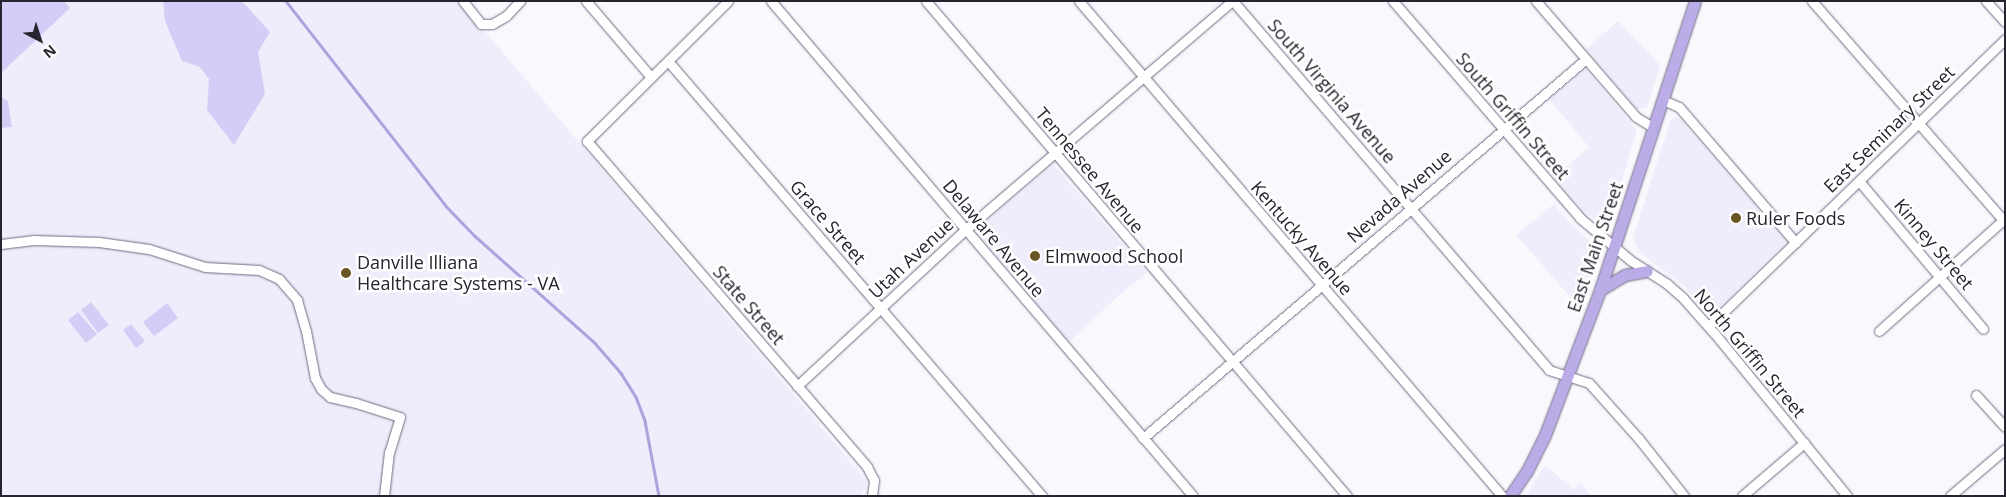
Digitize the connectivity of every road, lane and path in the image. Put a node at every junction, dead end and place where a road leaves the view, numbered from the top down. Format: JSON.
{"nodes":[{"id":1,"x":464,"y":1,"type":"edge"},
{"id":2,"x":520,"y":1,"type":"edge"},
{"id":3,"x":586,"y":1,"type":"edge"},
{"id":4,"x":728,"y":1,"type":"edge"},
{"id":5,"x":771,"y":1,"type":"edge"},
{"id":6,"x":926,"y":1,"type":"edge"},
{"id":7,"x":1079,"y":1,"type":"edge"},
{"id":8,"x":1232,"y":1,"type":"edge"},
{"id":9,"x":1393,"y":1,"type":"edge"},
{"id":10,"x":1536,"y":1,"type":"edge"},
{"id":11,"x":1695,"y":1,"type":"edge"},
{"id":12,"x":1812,"y":1,"type":"edge"},
{"id":13,"x":1986,"y":1,"type":"edge"},
{"id":14,"x":2005,"y":22,"type":"edge"},
{"id":15,"x":2005,"y":39,"type":"edge"},
{"id":16,"x":1586,"y":59,"type":"junction"},
{"id":17,"x":668,"y":61,"type":"junction"},
{"id":18,"x":651,"y":77,"type":"junction"},
{"id":19,"x":1143,"y":77,"type":"junction"},
{"id":20,"x":1663,"y":100,"type":"junction"},
{"id":21,"x":1917,"y":123,"type":"junction"},
{"id":22,"x":1654,"y":128,"type":"junction"},
{"id":23,"x":1502,"y":129,"type":"junction"},
{"id":24,"x":1055,"y":153,"type":"junction"},
{"id":25,"x":1859,"y":181,"type":"junction"},
{"id":26,"x":1411,"y":208,"type":"junction"},
{"id":27,"x":2004,"y":221,"type":"edge"},
{"id":28,"x":966,"y":230,"type":"junction"},
{"id":29,"x":1796,"y":243,"type":"junction"},
{"id":30,"x":1,"y":244,"type":"edge"},
{"id":31,"x":1614,"y":247,"type":"junction"},
{"id":32,"x":1647,"y":271,"type":"junction"},
{"id":33,"x":1939,"y":276,"type":"junction"},
{"id":34,"x":1322,"y":285,"type":"junction"},
{"id":35,"x":1600,"y":290,"type":"junction"},
{"id":36,"x":881,"y":307,"type":"junction"},
{"id":37,"x":1709,"y":326,"type":"junction"},
{"id":38,"x":1983,"y":329,"type":"dead end"},
{"id":39,"x":1879,"y":331,"type":"dead end"},
{"id":40,"x":1231,"y":361,"type":"junction"},
{"id":41,"x":1568,"y":376,"type":"junction"},
{"id":42,"x":798,"y":386,"type":"junction"},
{"id":43,"x":1976,"y":395,"type":"dead end"},
{"id":44,"x":2005,"y":427,"type":"edge"},
{"id":45,"x":1143,"y":438,"type":"junction"},
{"id":46,"x":1804,"y":443,"type":"junction"},
{"id":47,"x":2005,"y":449,"type":"edge"},
{"id":48,"x":384,"y":496,"type":"edge"},
{"id":49,"x":872,"y":496,"type":"edge"},
{"id":50,"x":1042,"y":496,"type":"edge"},
{"id":51,"x":1193,"y":496,"type":"edge"},
{"id":52,"x":1347,"y":496,"type":"edge"},
{"id":53,"x":1502,"y":496,"type":"edge"},
{"id":54,"x":1510,"y":496,"type":"edge"},
{"id":55,"x":1684,"y":496,"type":"edge"},
{"id":56,"x":1742,"y":496,"type":"edge"},
{"id":57,"x":1847,"y":496,"type":"edge"},
{"id":58,"x":1950,"y":496,"type":"edge"}],
"edges":[{"from":1,"to":2,"type":"street"},
{"from":3,"to":18,"type":"street"},
{"from":4,"to":17,"type":"street"},
{"from":5,"to":28,"type":"street","name":"Delaware Avenue"},
{"from":6,"to":24,"type":"street","name":"Tennessee Avenue"},
{"from":7,"to":19,"type":"street","name":"Kentucky Avenue"},
{"from":8,"to":19,"type":"street","name":"Utah Avenue"},
{"from":8,"to":26,"type":"street","name":"South Virginia Avenue"},
{"from":9,"to":23,"type":"street","name":"South Griffin Street"},
{"from":10,"to":16,"type":"street"},
{"from":11,"to":20,"type":"main road","name":"East Main Street"},
{"from":12,"to":21,"type":"street"},
{"from":13,"to":14,"type":"street"},
{"from":15,"to":21,"type":"street","name":"East Seminary Street"},
{"from":16,"to":22,"type":"street"},
{"from":16,"to":23,"type":"street","name":"Nevada Avenue"},
{"from":17,"to":18,"type":"street"},
{"from":17,"to":36,"type":"street","name":"Grace Street"},
{"from":18,"to":42,"type":"street","name":"State Street"},
{"from":19,"to":24,"type":"street","name":"Utah Avenue"},
{"from":19,"to":34,"type":"street","name":"Kentucky Avenue"},
{"from":20,"to":22,"type":"main road","name":"East Main Street"},
{"from":20,"to":29,"type":"street"},
{"from":21,"to":25,"type":"street","name":"East Seminary Street"},
{"from":21,"to":27,"type":"street"},
{"from":22,"to":31,"type":"main road","name":"East Main Street"},
{"from":23,"to":26,"type":"street","name":"Nevada Avenue"},
{"from":23,"to":31,"type":"street","name":"South Griffin Street"},
{"from":24,"to":28,"type":"street","name":"Utah Avenue"},
{"from":24,"to":40,"type":"street","name":"Tennessee Avenue"},
{"from":25,"to":29,"type":"street","name":"East Seminary Street"},
{"from":25,"to":33,"type":"street","name":"Kinney Street"},
{"from":26,"to":34,"type":"street","name":"Nevada Avenue"},
{"from":26,"to":41,"type":"street","name":"South Virginia Avenue"},
{"from":27,"to":33,"type":"street"},
{"from":28,"to":36,"type":"street","name":"Utah Avenue"},
{"from":28,"to":45,"type":"street","name":"Delaware Avenue"},
{"from":29,"to":37,"type":"street","name":"East Seminary Street"},
{"from":30,"to":48,"type":"street"},
{"from":31,"to":32,"type":"street","name":"North Griffin Street"},
{"from":31,"to":35,"type":"main road","name":"East Main Street"},
{"from":32,"to":35,"type":"main road"},
{"from":32,"to":37,"type":"street","name":"North Griffin Street"},
{"from":33,"to":38,"type":"street","name":"Kinney Street"},
{"from":33,"to":39,"type":"street"},
{"from":34,"to":40,"type":"street","name":"Nevada Avenue"},
{"from":34,"to":53,"type":"street","name":"Kentucky Avenue"},
{"from":35,"to":41,"type":"main road","name":"East Main Street"},
{"from":36,"to":42,"type":"street","name":"Utah Avenue"},
{"from":36,"to":50,"type":"street","name":"Grace Street"},
{"from":37,"to":46,"type":"street","name":"North Griffin Street"},
{"from":40,"to":45,"type":"street","name":"Nevada Avenue"},
{"from":40,"to":52,"type":"street","name":"Tennessee Avenue"},
{"from":41,"to":54,"type":"main road","name":"East Main Street"},
{"from":41,"to":55,"type":"street","name":"South Virginia Avenue"},
{"from":42,"to":49,"type":"street","name":"State Street"},
{"from":43,"to":44,"type":"street"},
{"from":45,"to":51,"type":"street","name":"Delaware Avenue"},
{"from":46,"to":56,"type":"street"},
{"from":46,"to":57,"type":"street","name":"North Griffin Street"},
{"from":47,"to":58,"type":"street"}]}
